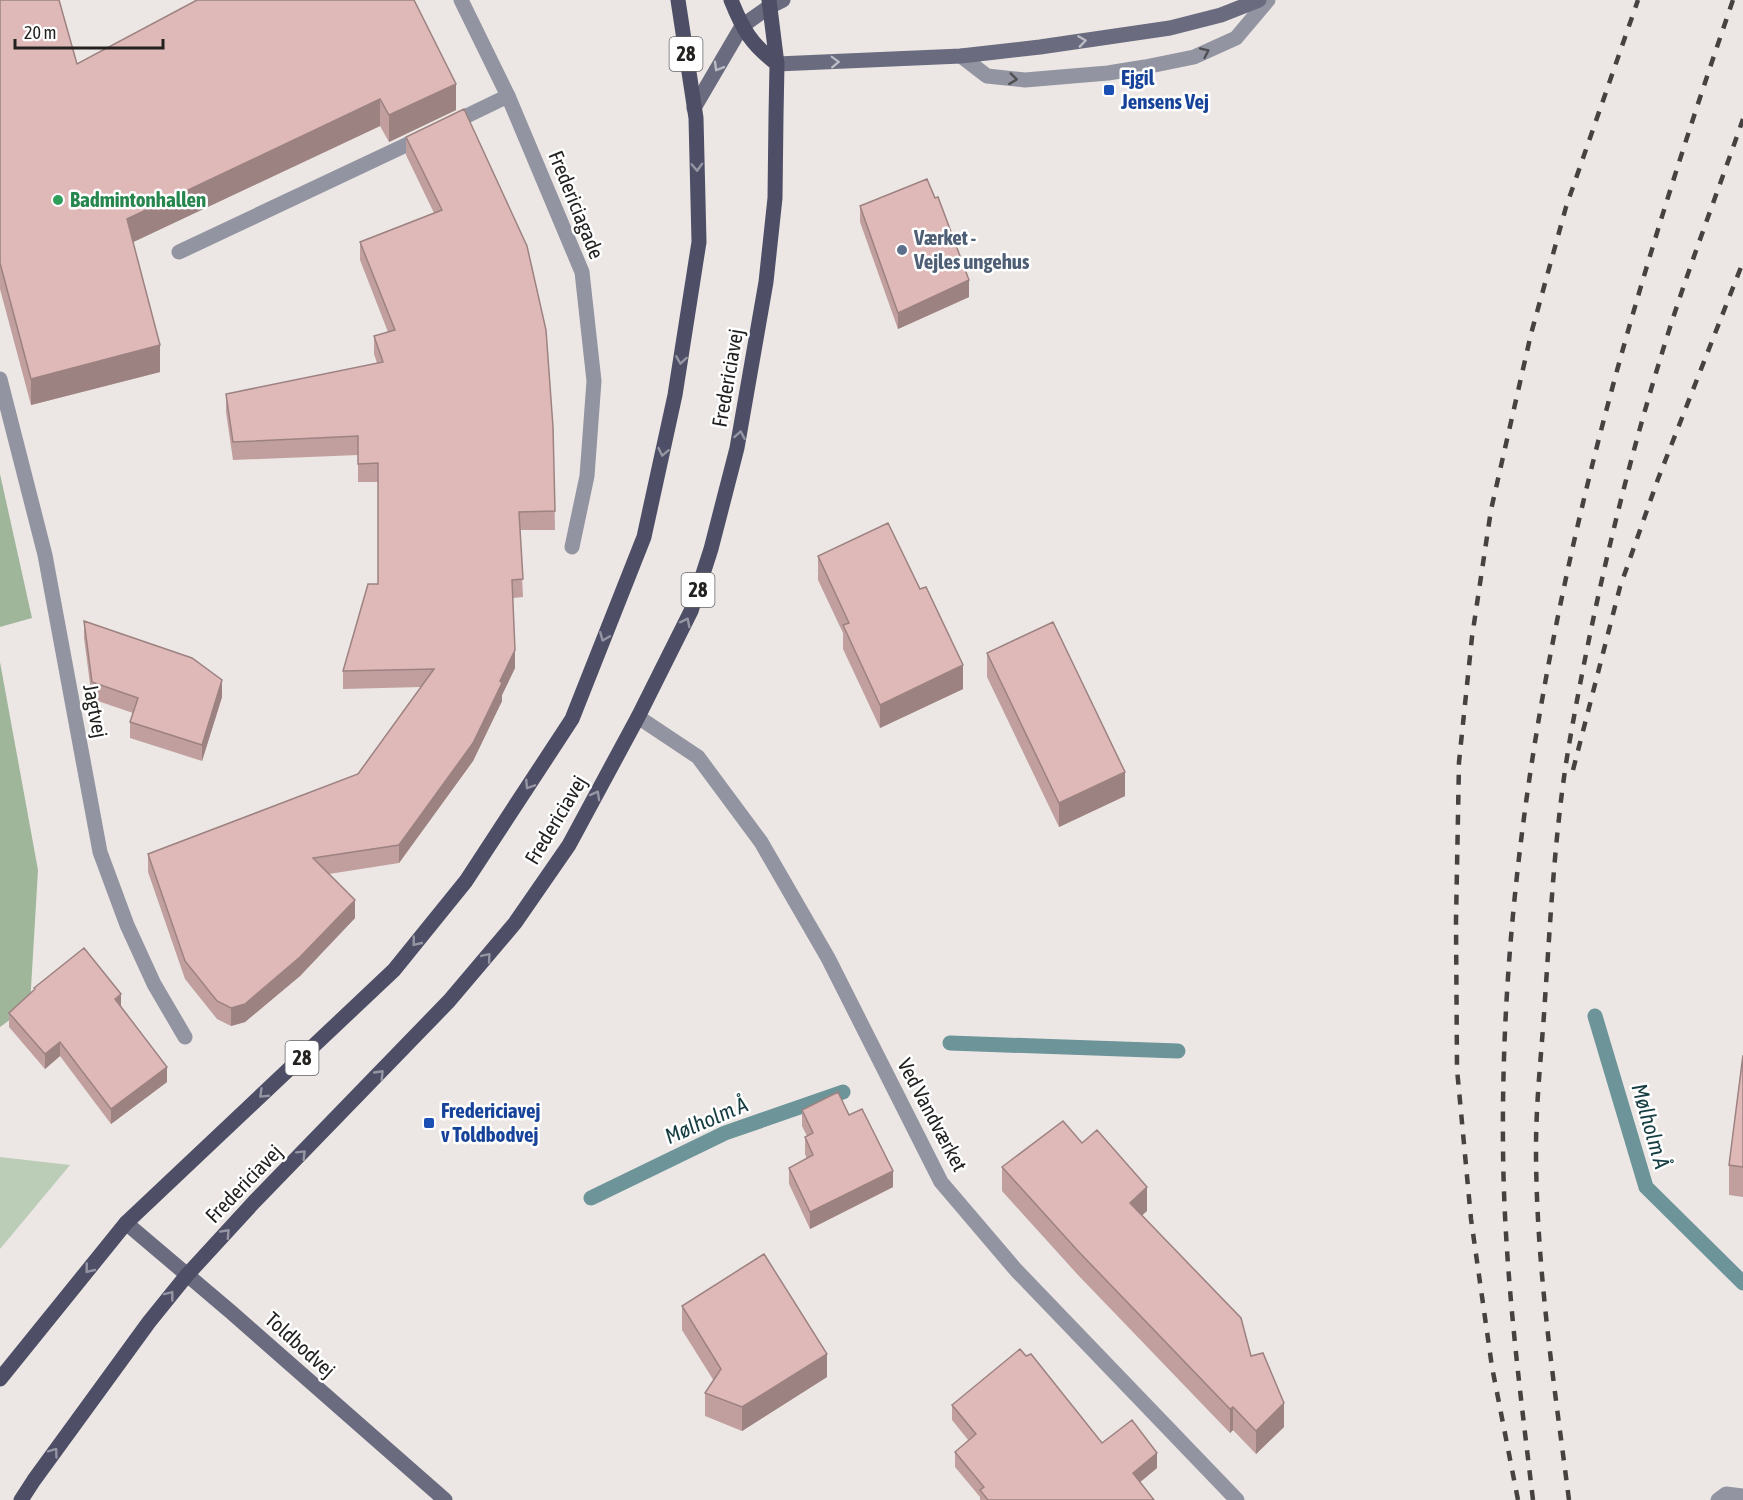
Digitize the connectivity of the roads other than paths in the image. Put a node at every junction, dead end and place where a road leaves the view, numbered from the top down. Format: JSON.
{"nodes":[{"id":1,"x":461,"y":0,"type":"edge"},
{"id":2,"x":678,"y":0,"type":"edge"},
{"id":3,"x":731,"y":0,"type":"edge"},
{"id":4,"x":1259,"y":0,"type":"edge"},
{"id":5,"x":1268,"y":0,"type":"edge"},
{"id":6,"x":774,"y":2,"type":"edge"},
{"id":7,"x":742,"y":26,"type":"junction"},
{"id":8,"x":962,"y":56,"type":"junction"},
{"id":9,"x":777,"y":64,"type":"junction"},
{"id":10,"x":507,"y":96,"type":"junction"},
{"id":11,"x":694,"y":108,"type":"junction"},
{"id":12,"x":179,"y":252,"type":"dead end"},
{"id":13,"x":0,"y":380,"type":"edge"},
{"id":14,"x":572,"y":547,"type":"dead end"},
{"id":15,"x":638,"y":717,"type":"junction"},
{"id":16,"x":185,"y":1037,"type":"dead end"},
{"id":17,"x":126,"y":1223,"type":"junction"},
{"id":18,"x":187,"y":1275,"type":"junction"},
{"id":19,"x":0,"y":1379,"type":"edge"},
{"id":20,"x":1743,"y":1496,"type":"edge"},
{"id":21,"x":21,"y":1500,"type":"edge"},
{"id":22,"x":445,"y":1500,"type":"edge"},
{"id":23,"x":1237,"y":1500,"type":"edge"},
{"id":24,"x":1718,"y":1500,"type":"edge"}],
"edges":[{"from":1,"to":10,"type":"street","name":"Fredericiagade"},
{"from":2,"to":11,"type":"main road","name":"Fredericiavej","number":"28"},
{"from":3,"to":7,"type":"main road"},
{"from":8,"to":4,"type":"main road","one_way":true},
{"from":8,"to":5,"type":"street","one_way":true},
{"from":6,"to":7,"type":"main road"},
{"from":6,"to":9,"type":"main road","name":"Fredericiavej","number":"28"},
{"from":7,"to":9,"type":"main road"},
{"from":7,"to":11,"type":"main road","one_way":true},
{"from":9,"to":8,"type":"main road","one_way":true},
{"from":15,"to":9,"type":"main road","name":"Fredericiavej","number":"28","one_way":true},
{"from":10,"to":12,"type":"street"},
{"from":10,"to":14,"type":"street","name":"Fredericiagade"},
{"from":11,"to":17,"type":"main road","name":"Fredericiavej","number":"28","one_way":true},
{"from":13,"to":16,"type":"street","name":"Jagtvej"},
{"from":18,"to":15,"type":"main road","name":"Fredericiavej","number":"28","one_way":true},
{"from":15,"to":23,"type":"street","name":"Ved Vandværket"},
{"from":17,"to":18,"type":"main road","name":"Toldbodvej"},
{"from":17,"to":19,"type":"main road","name":"Fredericiavej","number":"28","one_way":true},
{"from":21,"to":18,"type":"main road","name":"Fredericiavej","number":"28","one_way":true},
{"from":18,"to":22,"type":"main road","name":"Toldbodvej"},
{"from":20,"to":24,"type":"street"}]}
